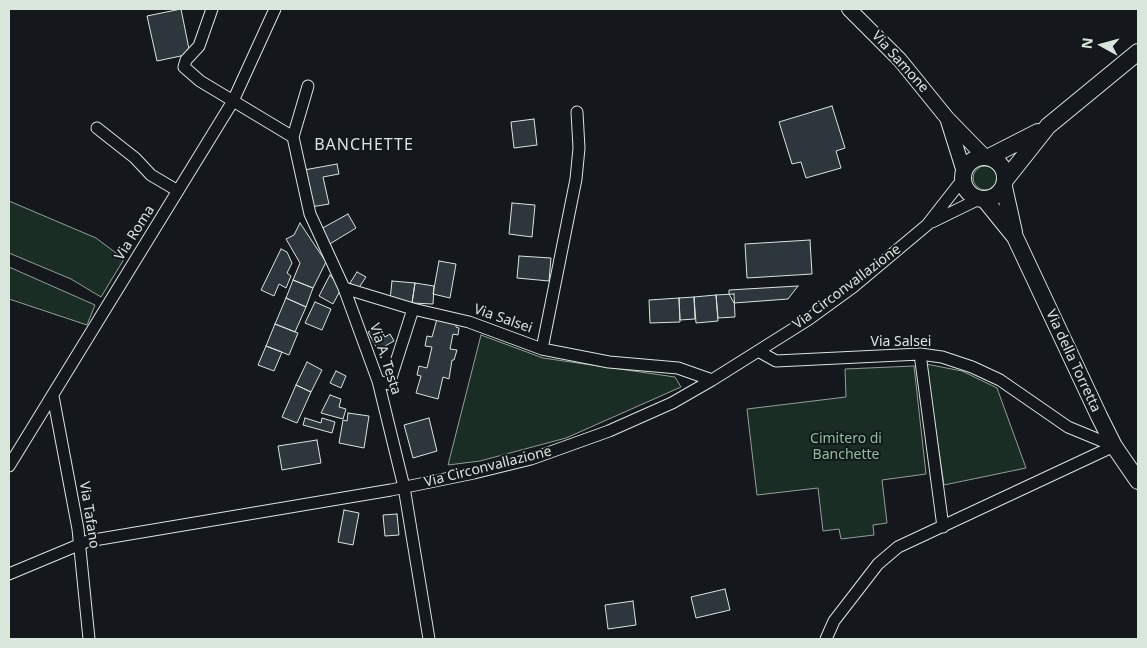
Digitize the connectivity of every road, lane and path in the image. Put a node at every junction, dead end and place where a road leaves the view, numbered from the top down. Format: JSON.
{"nodes":[{"id":1,"x":212,"y":9,"type":"edge"},
{"id":2,"x":275,"y":9,"type":"edge"},
{"id":3,"x":849,"y":9,"type":"edge"},
{"id":4,"x":1138,"y":52,"type":"edge"},
{"id":5,"x":308,"y":86,"type":"dead end"},
{"id":6,"x":234,"y":101,"type":"junction"},
{"id":7,"x":576,"y":112,"type":"dead end"},
{"id":8,"x":947,"y":118,"type":"junction"},
{"id":9,"x":1048,"y":126,"type":"junction"},
{"id":10,"x":97,"y":128,"type":"dead end"},
{"id":11,"x":293,"y":137,"type":"junction"},
{"id":12,"x":987,"y":157,"type":"junction"},
{"id":13,"x":963,"y":175,"type":"junction"},
{"id":14,"x":1005,"y":183,"type":"junction"},
{"id":15,"x":178,"y":192,"type":"junction"},
{"id":16,"x":982,"y":200,"type":"junction"},
{"id":17,"x":926,"y":225,"type":"junction"},
{"id":18,"x":1015,"y":237,"type":"junction"},
{"id":19,"x":344,"y":288,"type":"junction"},
{"id":20,"x":413,"y":309,"type":"junction"},
{"id":21,"x":542,"y":349,"type":"junction"},
{"id":22,"x":758,"y":352,"type":"junction"},
{"id":23,"x":920,"y":354,"type":"junction"},
{"id":24,"x":712,"y":380,"type":"junction"},
{"id":25,"x":378,"y":381,"type":"junction"},
{"id":26,"x":53,"y":396,"type":"junction"},
{"id":27,"x":1114,"y":446,"type":"junction"},
{"id":28,"x":9,"y":466,"type":"edge"},
{"id":29,"x":1138,"y":481,"type":"edge"},
{"id":30,"x":404,"y":487,"type":"junction"},
{"id":31,"x":942,"y":527,"type":"junction"},
{"id":32,"x":79,"y":545,"type":"junction"},
{"id":33,"x":9,"y":566,"type":"edge"},
{"id":34,"x":24,"y":567,"type":"junction"},
{"id":35,"x":9,"y":574,"type":"edge"},
{"id":36,"x":89,"y":639,"type":"edge"},
{"id":37,"x":429,"y":639,"type":"edge"},
{"id":38,"x":826,"y":639,"type":"edge"}],
"edges":[{"from":1,"to":6,"type":"street"},
{"from":2,"to":6,"type":"street","name":"Via Roma"},
{"from":3,"to":8,"type":"street","name":"Via Samone"},
{"from":4,"to":9,"type":"main road"},
{"from":5,"to":11,"type":"street"},
{"from":6,"to":11,"type":"street"},
{"from":6,"to":15,"type":"street","name":"Via Roma"},
{"from":7,"to":21,"type":"street"},
{"from":8,"to":12,"type":"street","name":"Via Samone"},
{"from":8,"to":13,"type":"street","name":"Via Samone"},
{"from":9,"to":12,"type":"main road"},
{"from":9,"to":14,"type":"main road"},
{"from":10,"to":15,"type":"street"},
{"from":11,"to":19,"type":"street","name":"Via A. Testa"},
{"from":12,"to":13,"type":"main road"},
{"from":12,"to":14,"type":"main road"},
{"from":13,"to":16,"type":"main road"},
{"from":13,"to":17,"type":"street","name":"Via Circonvallazione"},
{"from":14,"to":16,"type":"main road"},
{"from":14,"to":18,"type":"main road"},
{"from":15,"to":26,"type":"street","name":"Via Roma"},
{"from":16,"to":17,"type":"street","name":"Via Circonvallazione"},
{"from":16,"to":18,"type":"main road"},
{"from":17,"to":22,"type":"street","name":"Via Circonvallazione"},
{"from":18,"to":27,"type":"main road","name":"Via della Torretta"},
{"from":19,"to":20,"type":"street","name":"Via Salsei"},
{"from":19,"to":25,"type":"street","name":"Via A. Testa"},
{"from":20,"to":21,"type":"street","name":"Via Salsei"},
{"from":20,"to":25,"type":"street"},
{"from":21,"to":24,"type":"street","name":"Via Salsei"},
{"from":22,"to":23,"type":"street","name":"Via Salsei"},
{"from":22,"to":24,"type":"street","name":"Via Circonvallazione"},
{"from":23,"to":27,"type":"street","name":"Via Salsei"},
{"from":23,"to":31,"type":"street"},
{"from":24,"to":30,"type":"street","name":"Via Circonvallazione"},
{"from":25,"to":30,"type":"street","name":"Via A. Testa"},
{"from":26,"to":28,"type":"street","name":"Via Roma"},
{"from":26,"to":32,"type":"street","name":"Via Tafano"},
{"from":27,"to":29,"type":"main road","name":"Via della Torretta"},
{"from":27,"to":31,"type":"street"},
{"from":30,"to":32,"type":"street","name":"Via Circonvallazione"},
{"from":30,"to":37,"type":"street","name":"Via A. Testa"},
{"from":31,"to":38,"type":"street"},
{"from":32,"to":34,"type":"street","name":"Via Circonvallazione"},
{"from":32,"to":36,"type":"street","name":"Via Tafano"},
{"from":33,"to":34,"type":"street","name":"Via Circonvallazione"},
{"from":34,"to":35,"type":"street","name":"Via Circonvallazione"}]}
